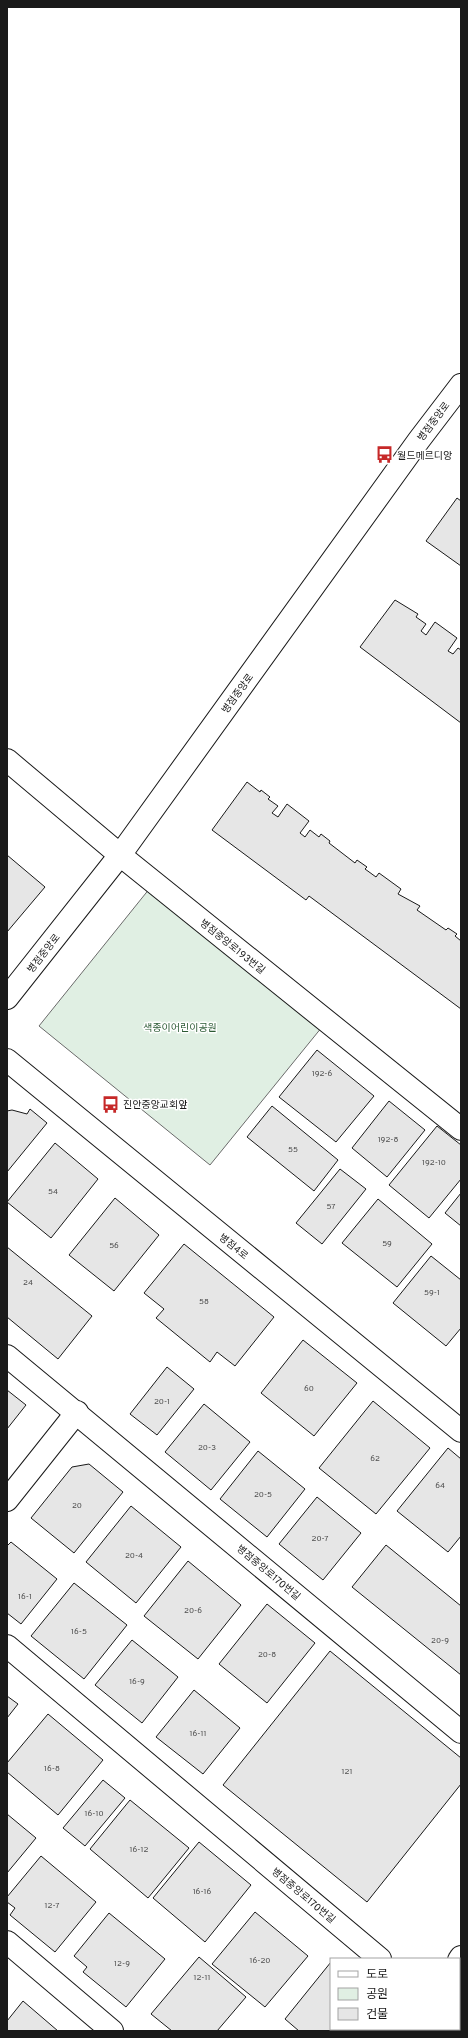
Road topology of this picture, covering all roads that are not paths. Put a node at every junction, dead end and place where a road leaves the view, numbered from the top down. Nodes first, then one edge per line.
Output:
1 (461, 385) edge
2 (7, 760) edge
3 (120, 855) junction
4 (7, 998) edge
5 (7, 1060) edge
6 (461, 1129) edge
7 (7, 1356) edge
8 (77, 1412) junction
9 (461, 1431) edge
10 (7, 1500) edge
11 (7, 1646) edge
12 (461, 1732) edge
13 (7, 1942) edge
14 (379, 1958) edge
15 (112, 2031) edge

1 - 3 street, 병점중앙로
2 - 3 street, 병점중앙로193번길
3 - 4 street, 병점중앙로
3 - 6 street, 병점중앙로193번길
5 - 9 street, 병점4로
7 - 8 street, 병점중앙로170번길
8 - 10 street
8 - 12 street, 병점중앙로170번길
11 - 14 street, 병점중앙로170번길
13 - 15 street

